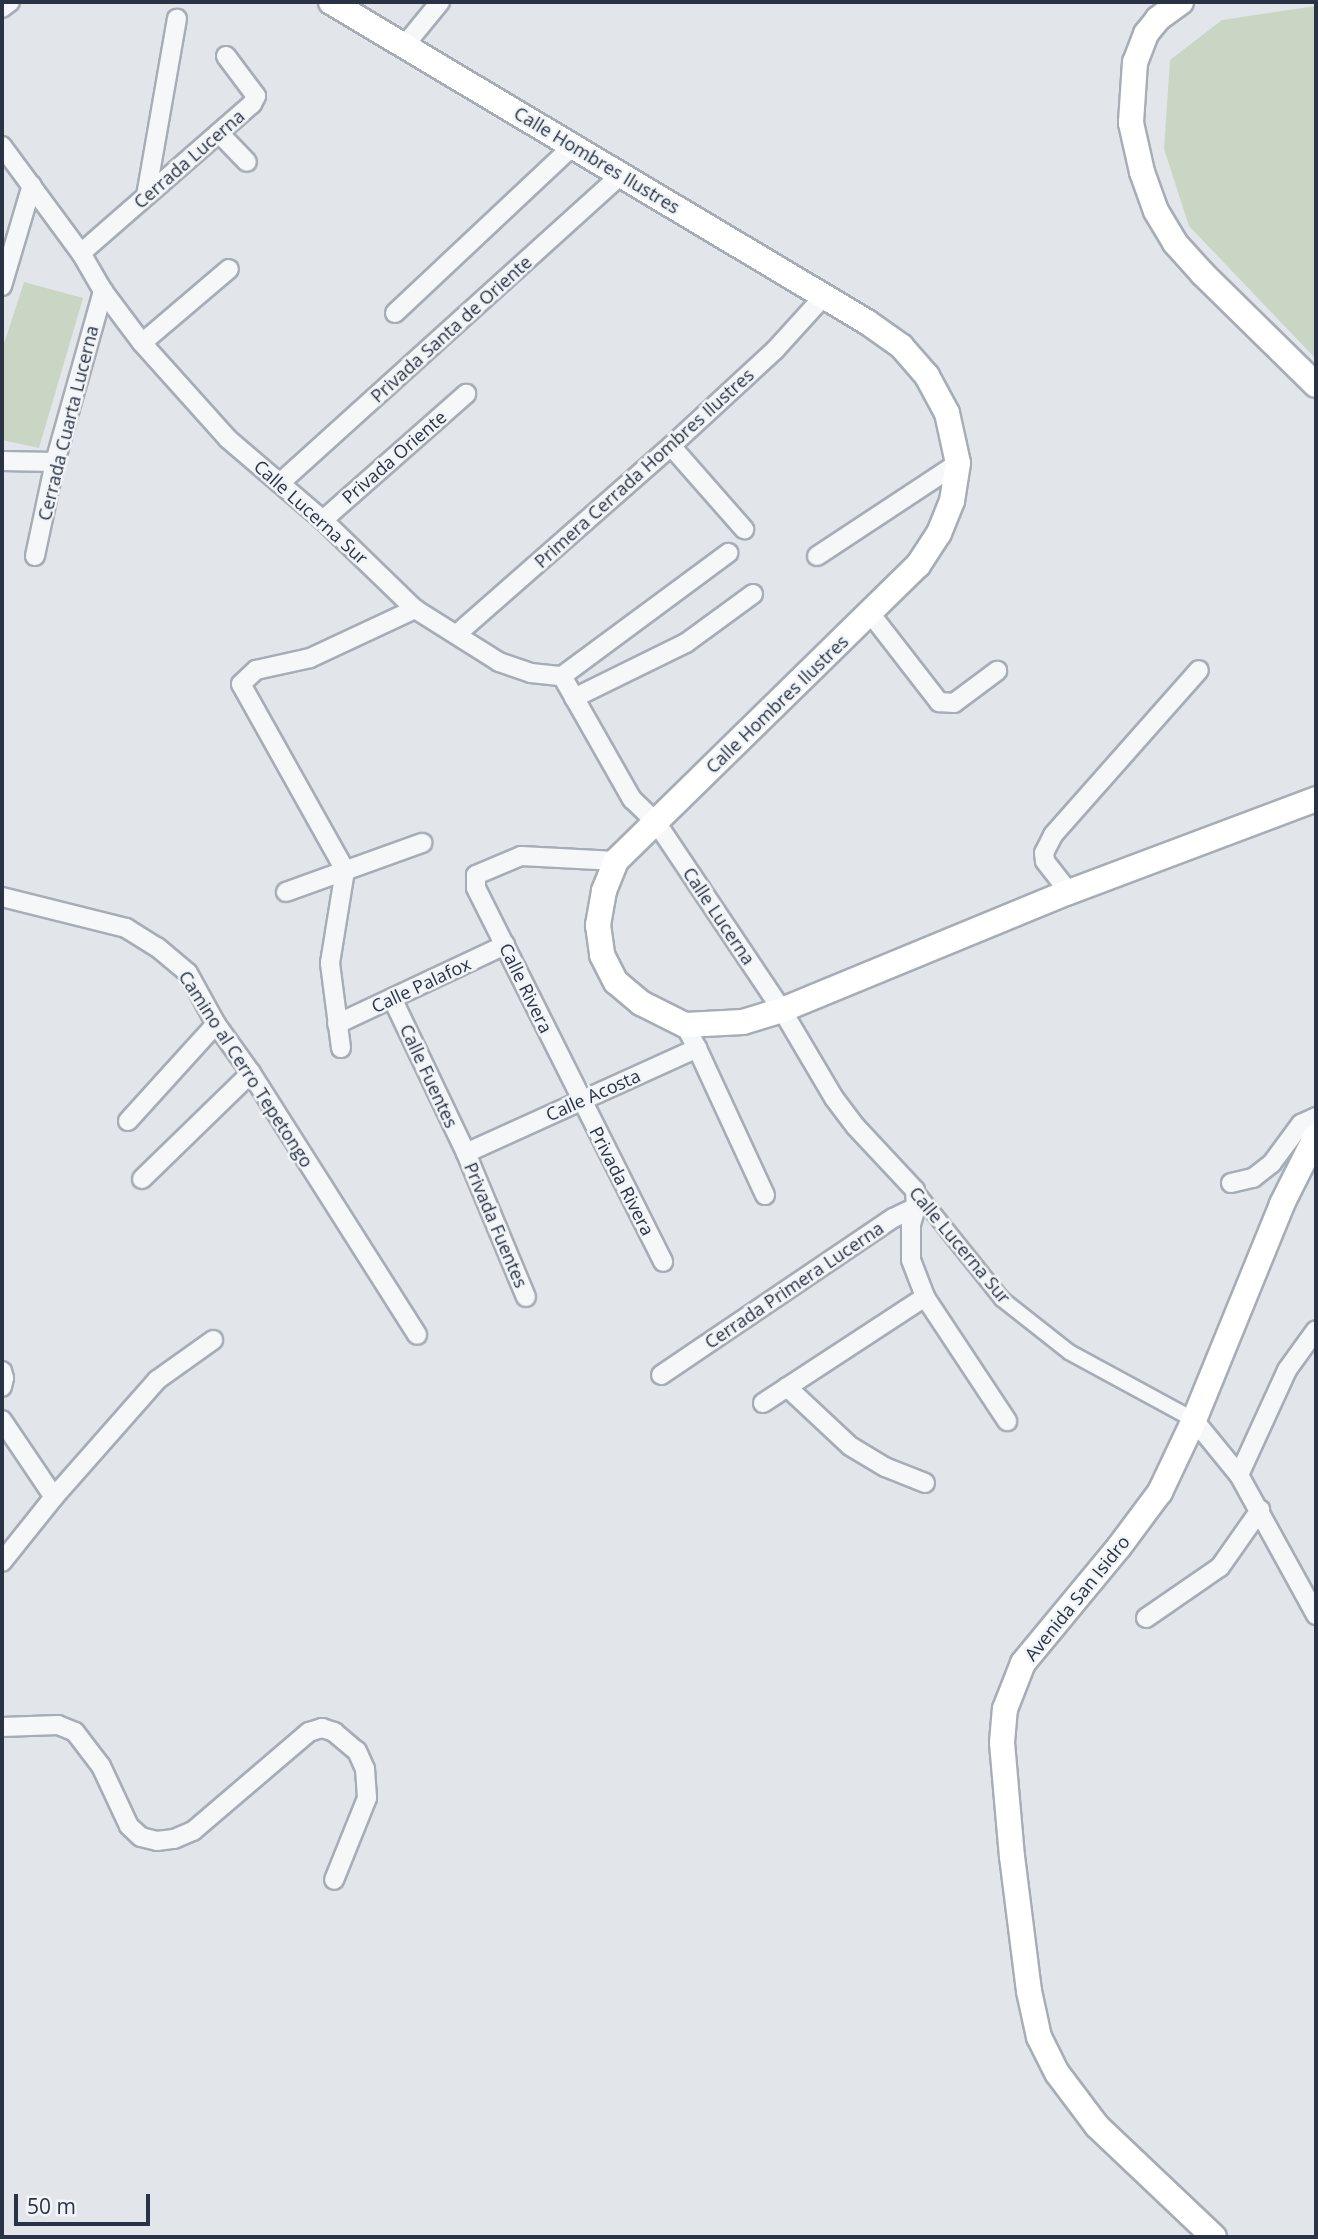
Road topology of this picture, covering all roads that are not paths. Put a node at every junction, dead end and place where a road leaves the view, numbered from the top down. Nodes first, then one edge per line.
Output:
1 (10, 2) edge
2 (331, 2) edge
3 (440, 2) edge
4 (1181, 2) edge
5 (2, 8) edge
6 (177, 19) dead end
7 (404, 46) junction
8 (226, 56) dead end
9 (219, 133) junction
10 (574, 145) junction
11 (2, 146) edge
12 (247, 162) dead end
13 (622, 174) junction
14 (32, 185) junction
15 (146, 196) junction
16 (81, 253) junction
17 (229, 269) dead end
18 (2, 286) edge
19 (103, 291) junction
20 (824, 296) junction
21 (395, 313) dead end
22 (142, 343) junction
23 (1316, 385) edge
24 (466, 394) dead end
25 (671, 446) junction
26 (2, 461) edge
27 (55, 462) junction
28 (958, 463) junction
29 (280, 483) junction
30 (323, 520) junction
31 (744, 529) dead end
32 (728, 553) dead end
33 (817, 555) dead end
34 (35, 556) dead end
35 (753, 594) dead end
36 (415, 609) junction
37 (870, 613) junction
38 (457, 634) junction
39 (1199, 670) dead end
40 (998, 671) dead end
41 (562, 676) junction
42 (574, 698) junction
43 (1316, 799) edge
44 (656, 822) junction
45 (422, 843) dead end
46 (616, 861) junction
47 (345, 870) junction
48 (286, 892) dead end
49 (1069, 892) junction
50 (2, 897) edge
51 (505, 945) junction
52 (393, 1000) junction
53 (782, 1010) junction
54 (216, 1024) junction
55 (337, 1024) junction
56 (685, 1025) junction
57 (341, 1048) dead end
58 (697, 1048) junction
59 (251, 1073) junction
60 (581, 1100) junction
61 (1316, 1117) edge
62 (128, 1121) dead end
63 (1316, 1136) edge
64 (466, 1153) junction
65 (142, 1179) dead end
66 (1231, 1183) dead end
67 (765, 1195) dead end
68 (915, 1198) junction
69 (663, 1262) dead end
70 (526, 1297) dead end
71 (925, 1297) junction
72 (1316, 1331) edge
73 (416, 1335) dead end
74 (212, 1340) dead end
75 (2, 1371) edge
76 (661, 1375) dead end
77 (2, 1387) edge
78 (786, 1387) junction
79 (763, 1403) dead end
80 (2, 1420) edge
81 (1194, 1420) junction
82 (1007, 1421) dead end
83 (1239, 1475) junction
84 (925, 1483) dead end
85 (54, 1496) junction
86 (1260, 1510) junction
87 (2, 1562) edge
88 (1316, 1615) edge
89 (1146, 1618) dead end
90 (2, 1727) edge
91 (334, 1880) dead end
92 (1214, 2237) edge

1 - 5 street
2 - 7 main road, Calle Hombres Ilustres
3 - 7 street
4 - 23 main road
6 - 15 street
7 - 10 main road, Calle Hombres Ilustres
8 - 9 street, Cerrada Lucerna
9 - 12 street
9 - 15 street, Cerrada Lucerna
10 - 13 main road, Calle Hombres Ilustres
10 - 21 street
11 - 14 street, Calle Lucerna Sur
13 - 20 main road, Calle Hombres Ilustres
13 - 29 street, Privada Santa de Oriente
14 - 16 street, Calle Lucerna Sur
14 - 18 street
15 - 16 street, Cerrada Lucerna
16 - 19 street, Calle Lucerna Sur
17 - 22 street
19 - 22 street, Calle Lucerna Sur
19 - 27 street, Cerrada Cuarta Lucerna
20 - 25 street, Primera Cerrada Hombres Ilustres
20 - 28 main road, Calle Hombres Ilustres
22 - 29 street, Calle Lucerna Sur
24 - 30 street, Privada Oriente
25 - 31 street
25 - 38 street, Primera Cerrada Hombres Ilustres
26 - 27 street
27 - 34 street, Cerrada Cuarta Lucerna
28 - 33 street
28 - 37 main road, Calle Hombres Ilustres
29 - 30 street, Calle Lucerna Sur
30 - 36 street, Calle Lucerna Sur
32 - 41 street
35 - 42 street
36 - 38 street, Calle Lucerna Sur
36 - 47 street
37 - 40 street
37 - 44 main road, Calle Hombres Ilustres
38 - 41 street, Calle Lucerna Sur
39 - 49 street
41 - 42 street
42 - 44 street
43 - 49 main road, Calle Hombres Ilustres
44 - 46 main road, Calle Hombres Ilustres
44 - 53 street, Calle Lucerna
45 - 47 street
46 - 51 street, Calle Rivera
46 - 56 main road, Calle Hombres Ilustres
47 - 48 street
47 - 55 street
49 - 53 main road, Calle Hombres Ilustres
50 - 54 street, Camino al Cerro Tepetongo
51 - 52 street, Calle Palafox
51 - 60 street, Calle Rivera
52 - 55 street, Calle Palafox
52 - 64 street, Calle Fuentes
53 - 56 main road, Calle Hombres Ilustres
53 - 68 street, Calle Lucerna Sur
54 - 59 street, Camino al Cerro Tepetongo
54 - 62 street
55 - 57 street
56 - 58 street
58 - 60 street, Calle Acosta
58 - 67 street
59 - 65 street
59 - 73 street, Camino al Cerro Tepetongo
60 - 64 street, Calle Acosta
60 - 69 street, Privada Rivera
61 - 66 street
63 - 81 main road, Avenida San Isidro
64 - 70 street, Privada Fuentes
68 - 71 street
68 - 76 street, Cerrada Primera Lucerna
68 - 81 street, Calle Lucerna Sur
71 - 78 street
71 - 82 street
72 - 83 street
74 - 85 street
75 - 77 street
78 - 79 street
78 - 84 street
80 - 85 street
81 - 83 street
81 - 92 main road, Avenida San Isidro
83 - 86 street
85 - 87 street
86 - 88 street
86 - 89 street
90 - 91 street

